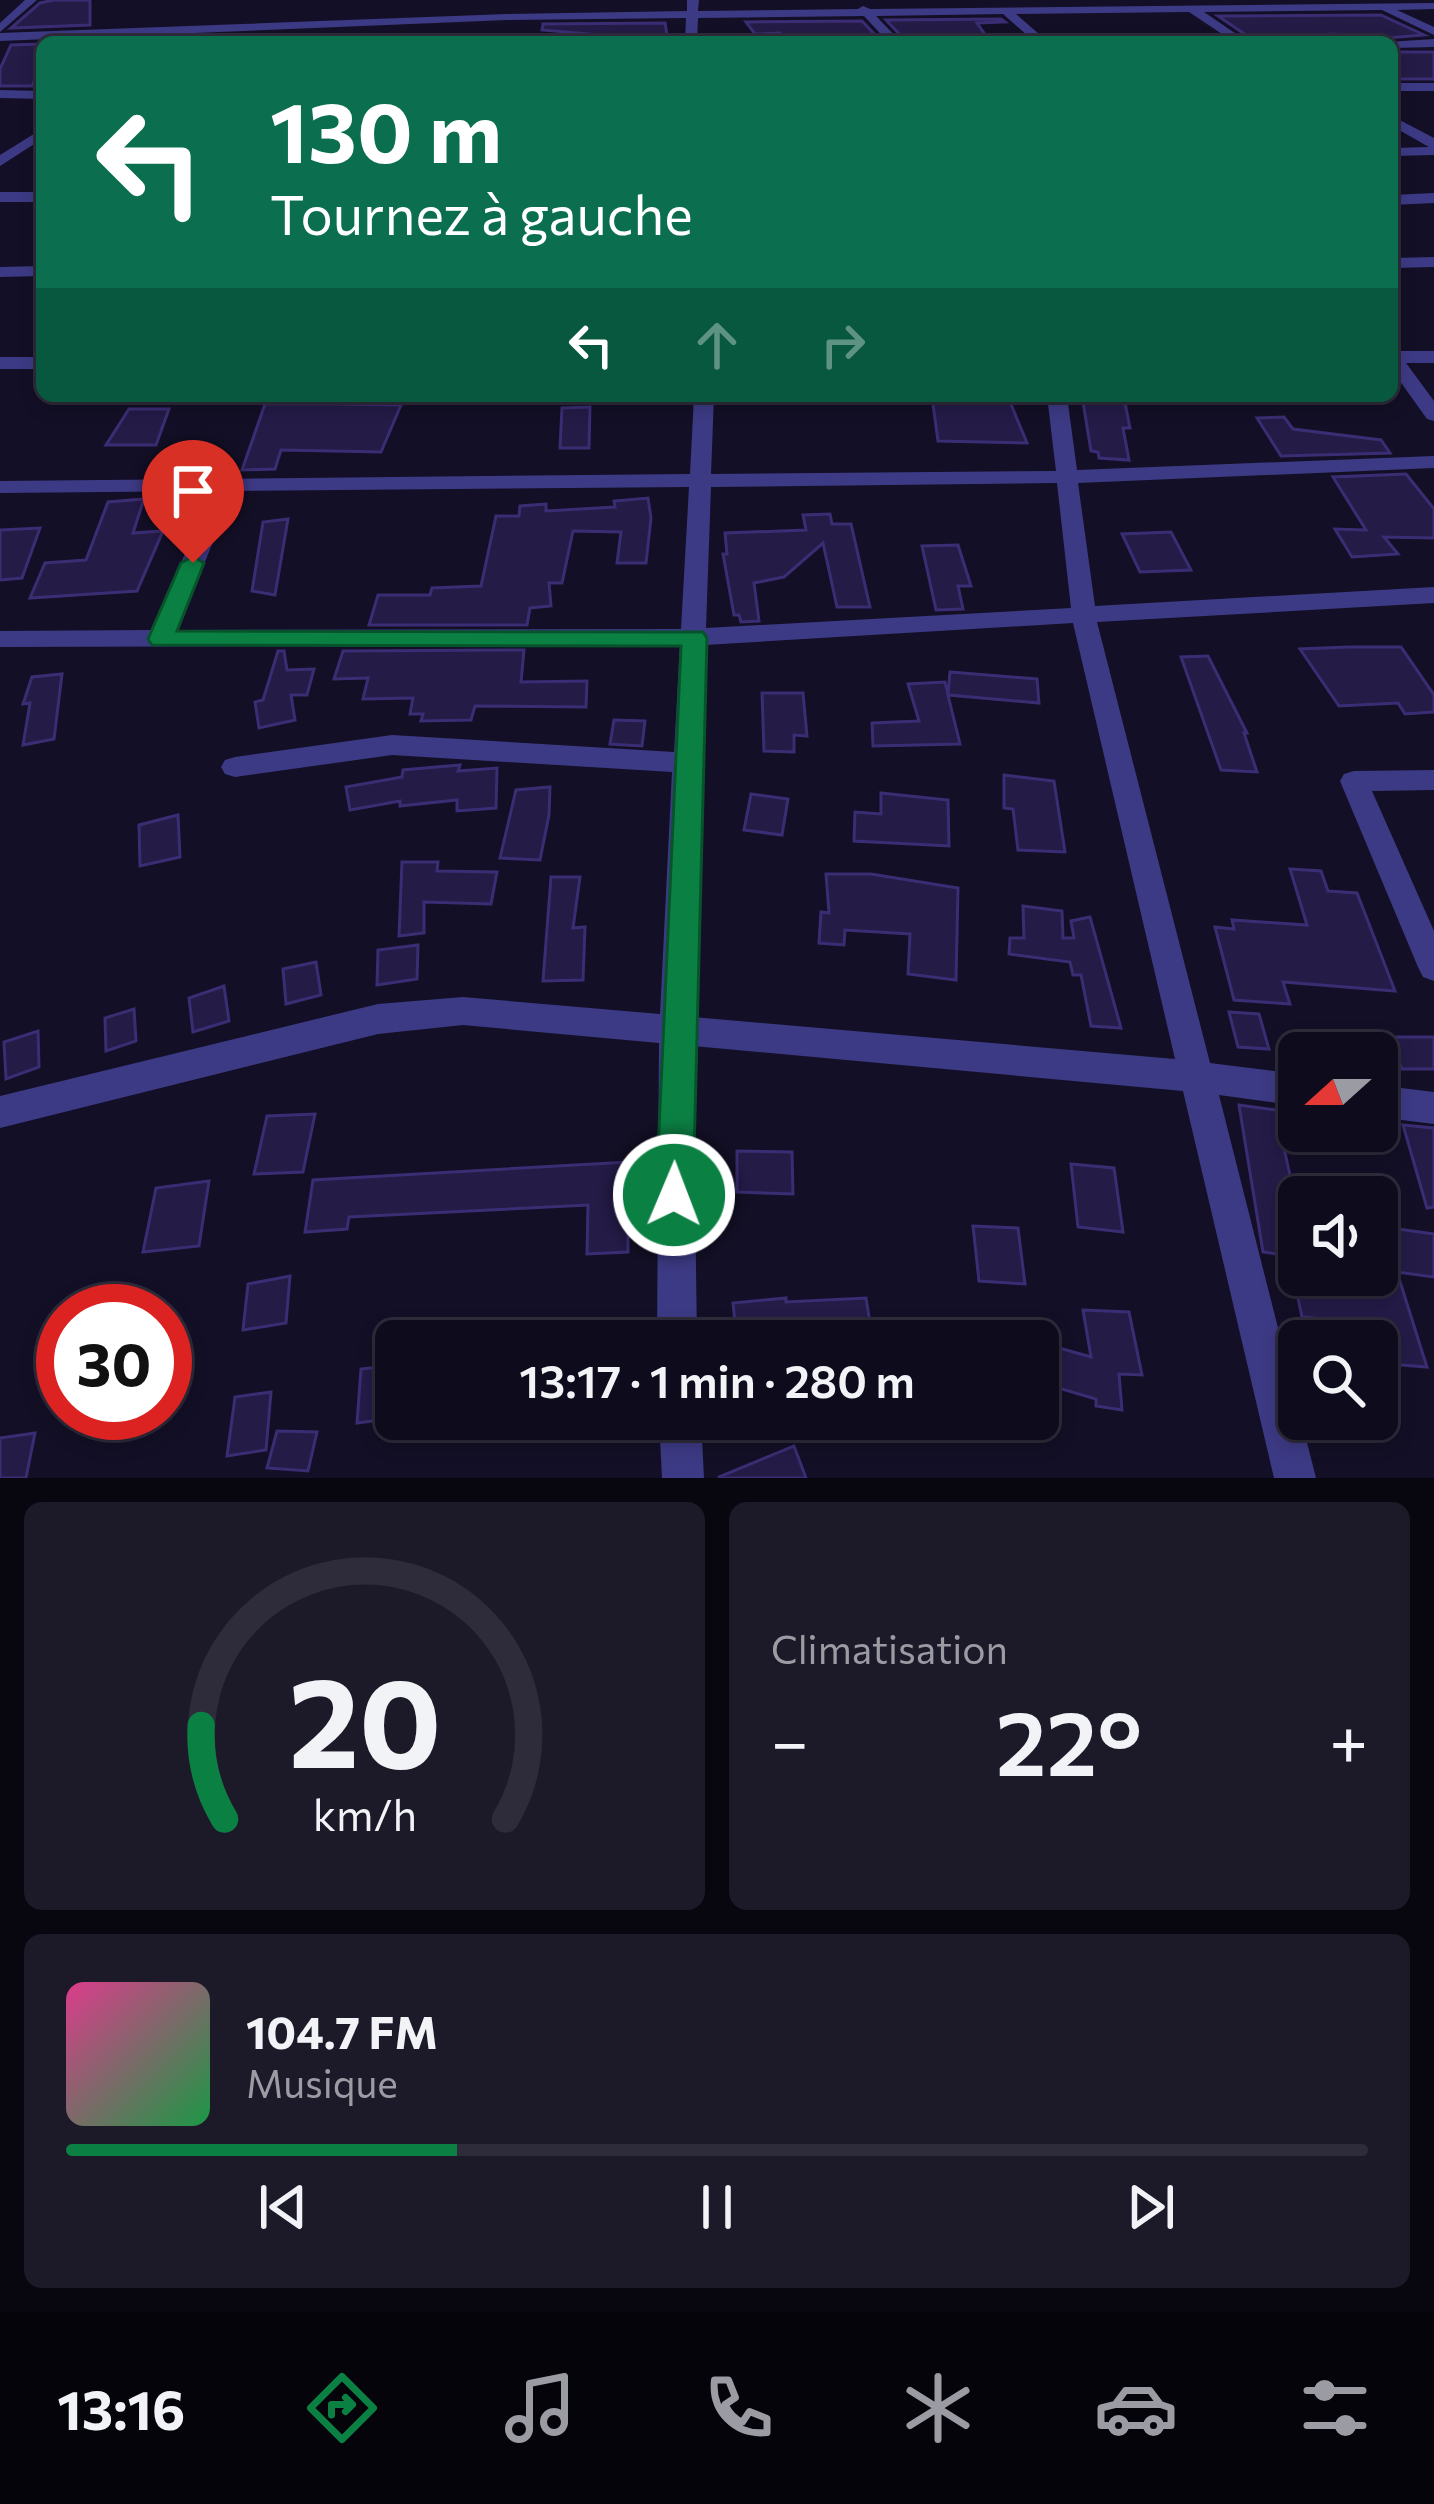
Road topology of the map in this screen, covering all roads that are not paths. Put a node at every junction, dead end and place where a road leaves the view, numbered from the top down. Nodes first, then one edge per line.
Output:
1 (31, 0) edge
2 (693, 0) edge
3 (850, 0) edge
4 (990, 0) edge
5 (1368, 0) edge
6 (1188, 5) edge
7 (1434, 6) edge
8 (1384, 8) junction
9 (1008, 13) junction
10 (872, 16) junction
11 (692, 17) junction
12 (488, 18) junction
13 (1434, 31) edge
14 (0, 33) edge
15 (480, 35) dead end
16 (691, 36) edge
17 (890, 36) edge
18 (1035, 36) edge
19 (1233, 36) edge
20 (1434, 43) edge
21 (1398, 44) edge
22 (1398, 87) edge
23 (1434, 87) edge
24 (0, 94) edge
25 (36, 95) edge
26 (1398, 125) edge
27 (36, 137) edge
28 (0, 139) edge
29 (36, 139) edge
30 (1434, 148) edge
31 (1398, 151) edge
32 (0, 162) edge
33 (0, 197) edge
34 (36, 197) edge
35 (1434, 198) edge
36 (1398, 200) edge
37 (1434, 262) edge
38 (1398, 263) edge
39 (0, 272) edge
40 (36, 272) edge
41 (1434, 357) edge
42 (1398, 358) edge
43 (0, 363) edge
44 (36, 363) edge
45 (1398, 366) edge
46 (704, 402) edge
47 (1058, 402) edge
48 (1434, 415) edge
49 (1434, 462) edge
50 (1067, 477) junction
51 (701, 482) junction
52 (0, 487) edge
53 (225, 488) junction
54 (1434, 595) edge
55 (1084, 617) junction
56 (694, 638) junction
57 (0, 639) edge
58 (161, 639) junction
59 (689, 763) junction
60 (235, 767) dead end
61 (1434, 780) edge
62 (1434, 967) edge
63 (678, 1029) junction
64 (1198, 1077) junction
65 (1278, 1087) edge
66 (1398, 1104) edge
67 (1434, 1108) edge
68 (0, 1112) edge
69 (676, 1320) edge
70 (681, 1440) edge
71 (683, 1478) edge
72 (1295, 1478) edge

1 - 14 street
2 - 11 street
3 - 10 street
4 - 9 street
5 - 8 street
6 - 8 street
6 - 9 street
6 - 19 street
7 - 8 street
8 - 13 street
9 - 10 street
9 - 18 street
10 - 11 street
10 - 17 street
11 - 12 street
11 - 16 street
12 - 14 street
12 - 15 street
20 - 21 street
22 - 23 street
24 - 25 street
26 - 30 street
27 - 28 street
29 - 32 street
30 - 31 street
33 - 34 street
35 - 36 street
37 - 38 street
39 - 40 street
41 - 42 street
43 - 44 street
45 - 48 street
46 - 51 street
47 - 50 street
49 - 50 street
50 - 51 street
50 - 55 street
51 - 53 street
51 - 56 street
52 - 53 street
53 - 58 street
54 - 55 street
55 - 56 street
55 - 64 street
56 - 58 street
56 - 59 street
57 - 58 street
59 - 60 street
59 - 63 street
61 - 62 street
63 - 64 street
63 - 68 street
63 - 69 street
64 - 65 street
64 - 72 street
66 - 67 street
70 - 71 street

